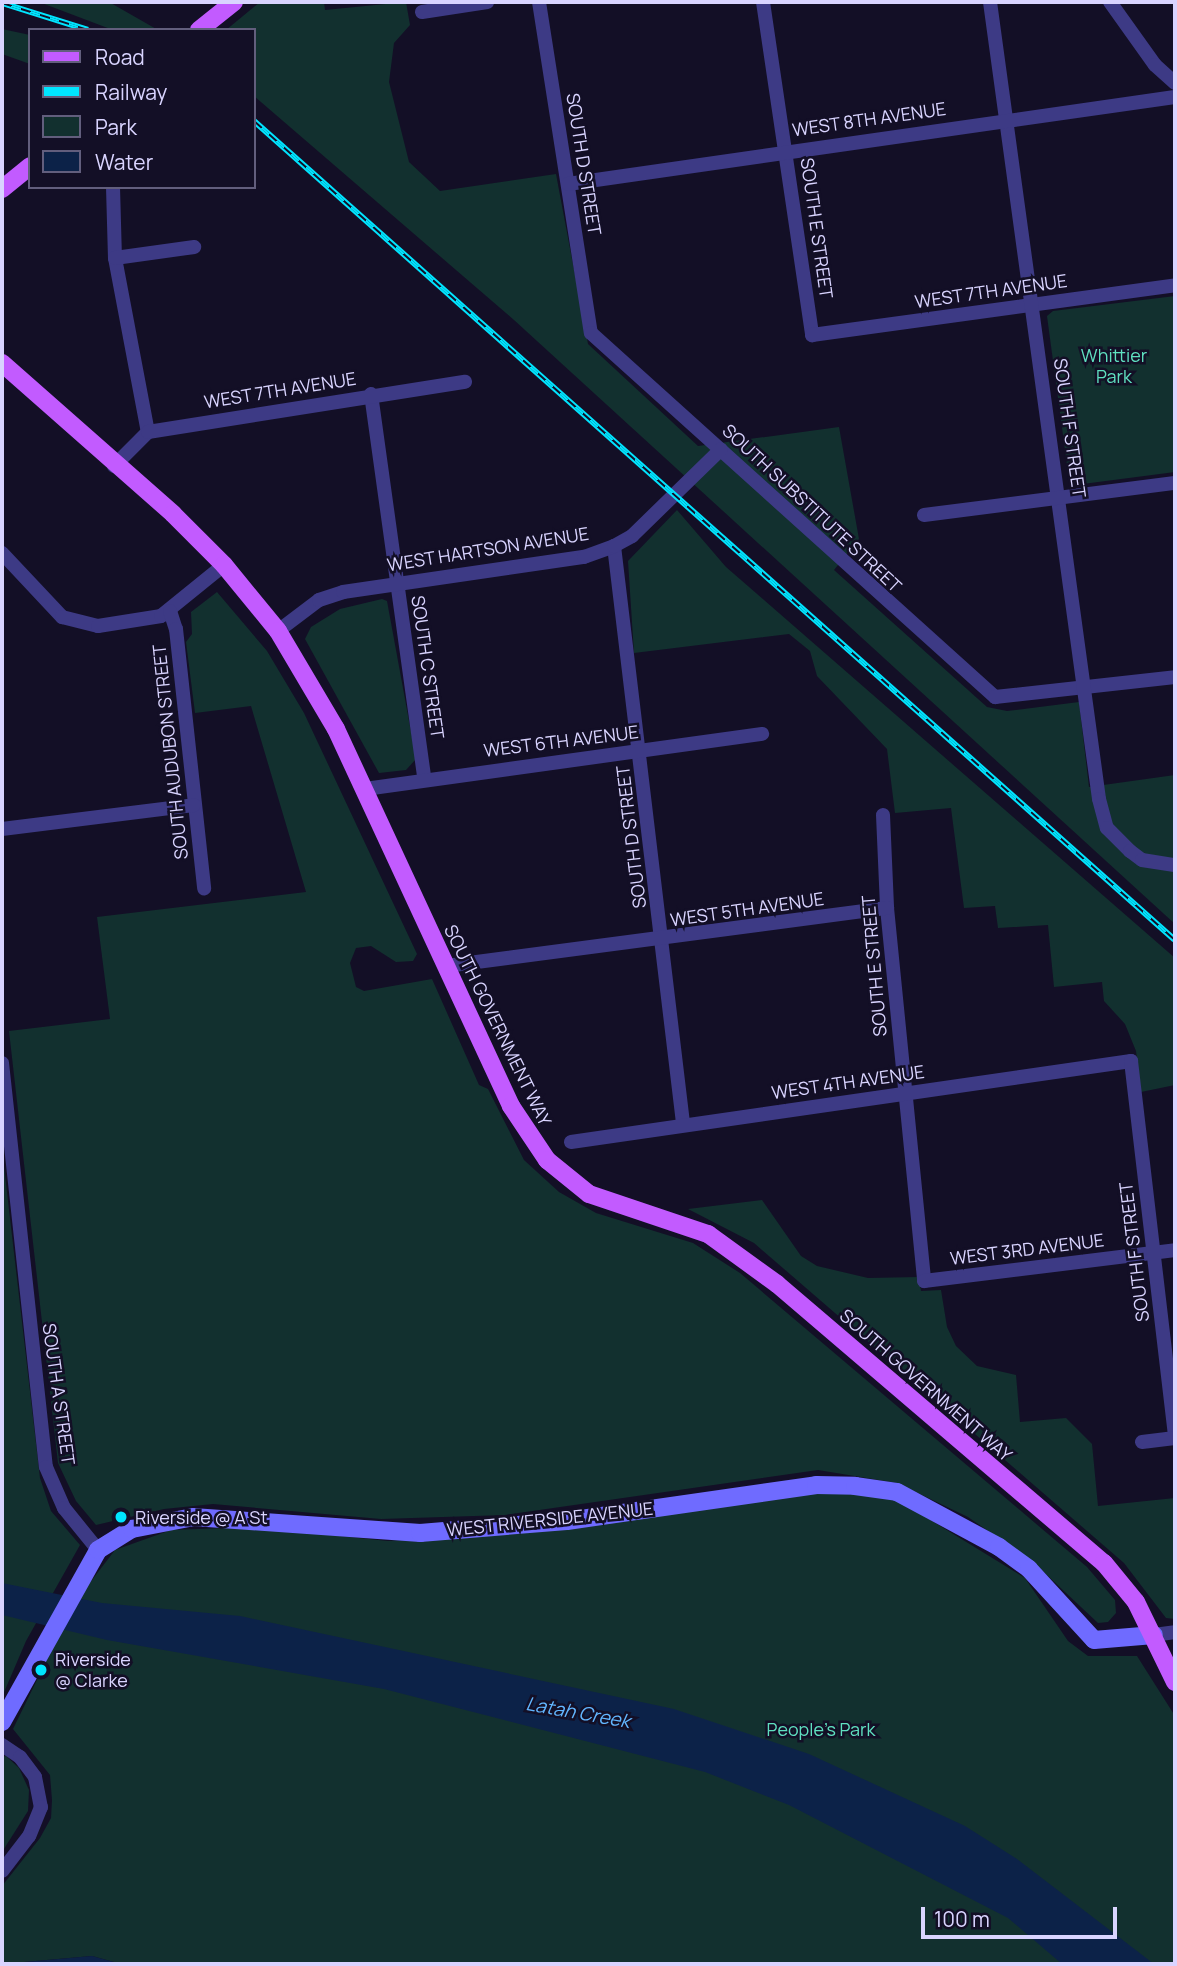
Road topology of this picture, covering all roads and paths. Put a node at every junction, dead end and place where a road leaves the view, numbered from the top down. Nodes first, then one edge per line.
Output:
1 (234, 2) edge
2 (487, 2) edge
3 (539, 2) edge
4 (763, 2) edge
5 (990, 2) edge
6 (1110, 2) edge
7 (422, 12) dead end
8 (202, 28) edge
9 (1175, 83) edge
10 (1175, 97) edge
11 (1007, 118) junction
12 (786, 150) junction
13 (28, 168) edge
14 (568, 184) junction
15 (2, 189) edge
16 (113, 189) edge
17 (194, 247) dead end
18 (115, 258) junction
19 (1175, 285) edge
20 (1033, 304) junction
21 (591, 333) joint
22 (812, 335) joint
23 (2, 363) edge
24 (466, 382) dead end
25 (371, 394) junction
26 (148, 432) junction
27 (721, 449) junction
28 (114, 466) junction
29 (1175, 482) edge
30 (1061, 497) junction
31 (924, 515) dead end
32 (614, 547) junction
33 (2, 554) edge
34 (224, 565) junction
35 (396, 584) junction
36 (170, 611) junction
37 (278, 631) junction
38 (1175, 677) edge
39 (1086, 689) junction
40 (762, 734) dead end
41 (640, 750) junction
42 (424, 778) junction
43 (365, 789) junction
44 (194, 805) junction
45 (883, 815) dead end
46 (2, 829) edge
47 (1175, 865) edge
48 (204, 888) dead end
49 (887, 908) junction
50 (662, 940) junction
51 (446, 966) junction
52 (1131, 1062) joint
53 (2, 1063) edge
54 (905, 1093) junction
55 (683, 1123) junction
56 (571, 1142) dead end
57 (1175, 1250) edge
58 (1154, 1252) junction
59 (924, 1281) joint
60 (1175, 1438) edge
61 (1142, 1443) dead end
62 (98, 1550) junction
63 (1175, 1632) edge
64 (1154, 1635) junction
65 (1175, 1682) edge
66 (2, 1722) edge
67 (2, 1745) edge
68 (2, 1871) edge

1 - 8 main road
2 - 7 street
3 - 14 street, SOUTH D STREET
4 - 12 street, SOUTH E STREET
5 - 11 street, SOUTH F STREET
6 - 9 street
10 - 11 street, WEST 8TH AVENUE
11 - 12 street, WEST 8TH AVENUE
11 - 20 street, SOUTH F STREET
12 - 14 street, WEST 8TH AVENUE
12 - 22 street, SOUTH E STREET
13 - 15 main road
14 - 21 street, SOUTH D STREET
16 - 18 street
17 - 18 street
18 - 26 street
19 - 20 street, WEST 7TH AVENUE
20 - 22 street, WEST 7TH AVENUE
20 - 30 street, SOUTH F STREET
21 - 27 street, SOUTH SUBSTITUTE STREET
23 - 28 main road, SOUTH GOVERNMENT WAY
24 - 25 street, WEST 7TH AVENUE
25 - 26 street, WEST 7TH AVENUE
25 - 35 street, SOUTH C STREET
26 - 28 street
27 - 32 street, WEST HARTSON AVENUE
27 - 39 street, SOUTH SUBSTITUTE STREET
28 - 34 main road, SOUTH GOVERNMENT WAY
29 - 30 street
30 - 31 street
30 - 39 street, SOUTH F STREET
32 - 35 street, WEST HARTSON AVENUE
32 - 41 street, SOUTH D STREET
33 - 36 street
34 - 36 street
34 - 37 main road, SOUTH GOVERNMENT WAY
35 - 37 street, WEST HARTSON AVENUE
35 - 42 street, SOUTH C STREET
36 - 44 street, SOUTH AUDUBON STREET
37 - 43 main road, SOUTH GOVERNMENT WAY
38 - 39 street
39 - 47 street, SOUTH F STREET
40 - 41 street, WEST 6TH AVENUE
41 - 42 street, WEST 6TH AVENUE
41 - 50 street, SOUTH D STREET
42 - 43 street, WEST 6TH AVENUE
43 - 51 main road, SOUTH GOVERNMENT WAY
44 - 46 street
44 - 48 street, SOUTH AUDUBON STREET
45 - 49 street, SOUTH E STREET
49 - 50 street, WEST 5TH AVENUE
49 - 54 street, SOUTH E STREET
50 - 51 street, WEST 5TH AVENUE
50 - 55 street, SOUTH D STREET
51 - 64 main road, SOUTH GOVERNMENT WAY
52 - 54 street, WEST 4TH AVENUE
52 - 58 street, SOUTH F STREET
53 - 62 street, SOUTH A STREET
54 - 55 street, WEST 4TH AVENUE
54 - 59 street, SOUTH E STREET
55 - 56 street, WEST 4TH AVENUE
57 - 58 street, WEST 3RD AVENUE
58 - 59 street, WEST 3RD AVENUE
58 - 60 street, SOUTH F STREET
60 - 61 street
62 - 64 main road, WEST RIVERSIDE AVENUE
62 - 66 main road, WEST RIVERSIDE AVENUE
63 - 64 street
64 - 65 main road, SOUTH GOVERNMENT WAY
67 - 68 street

